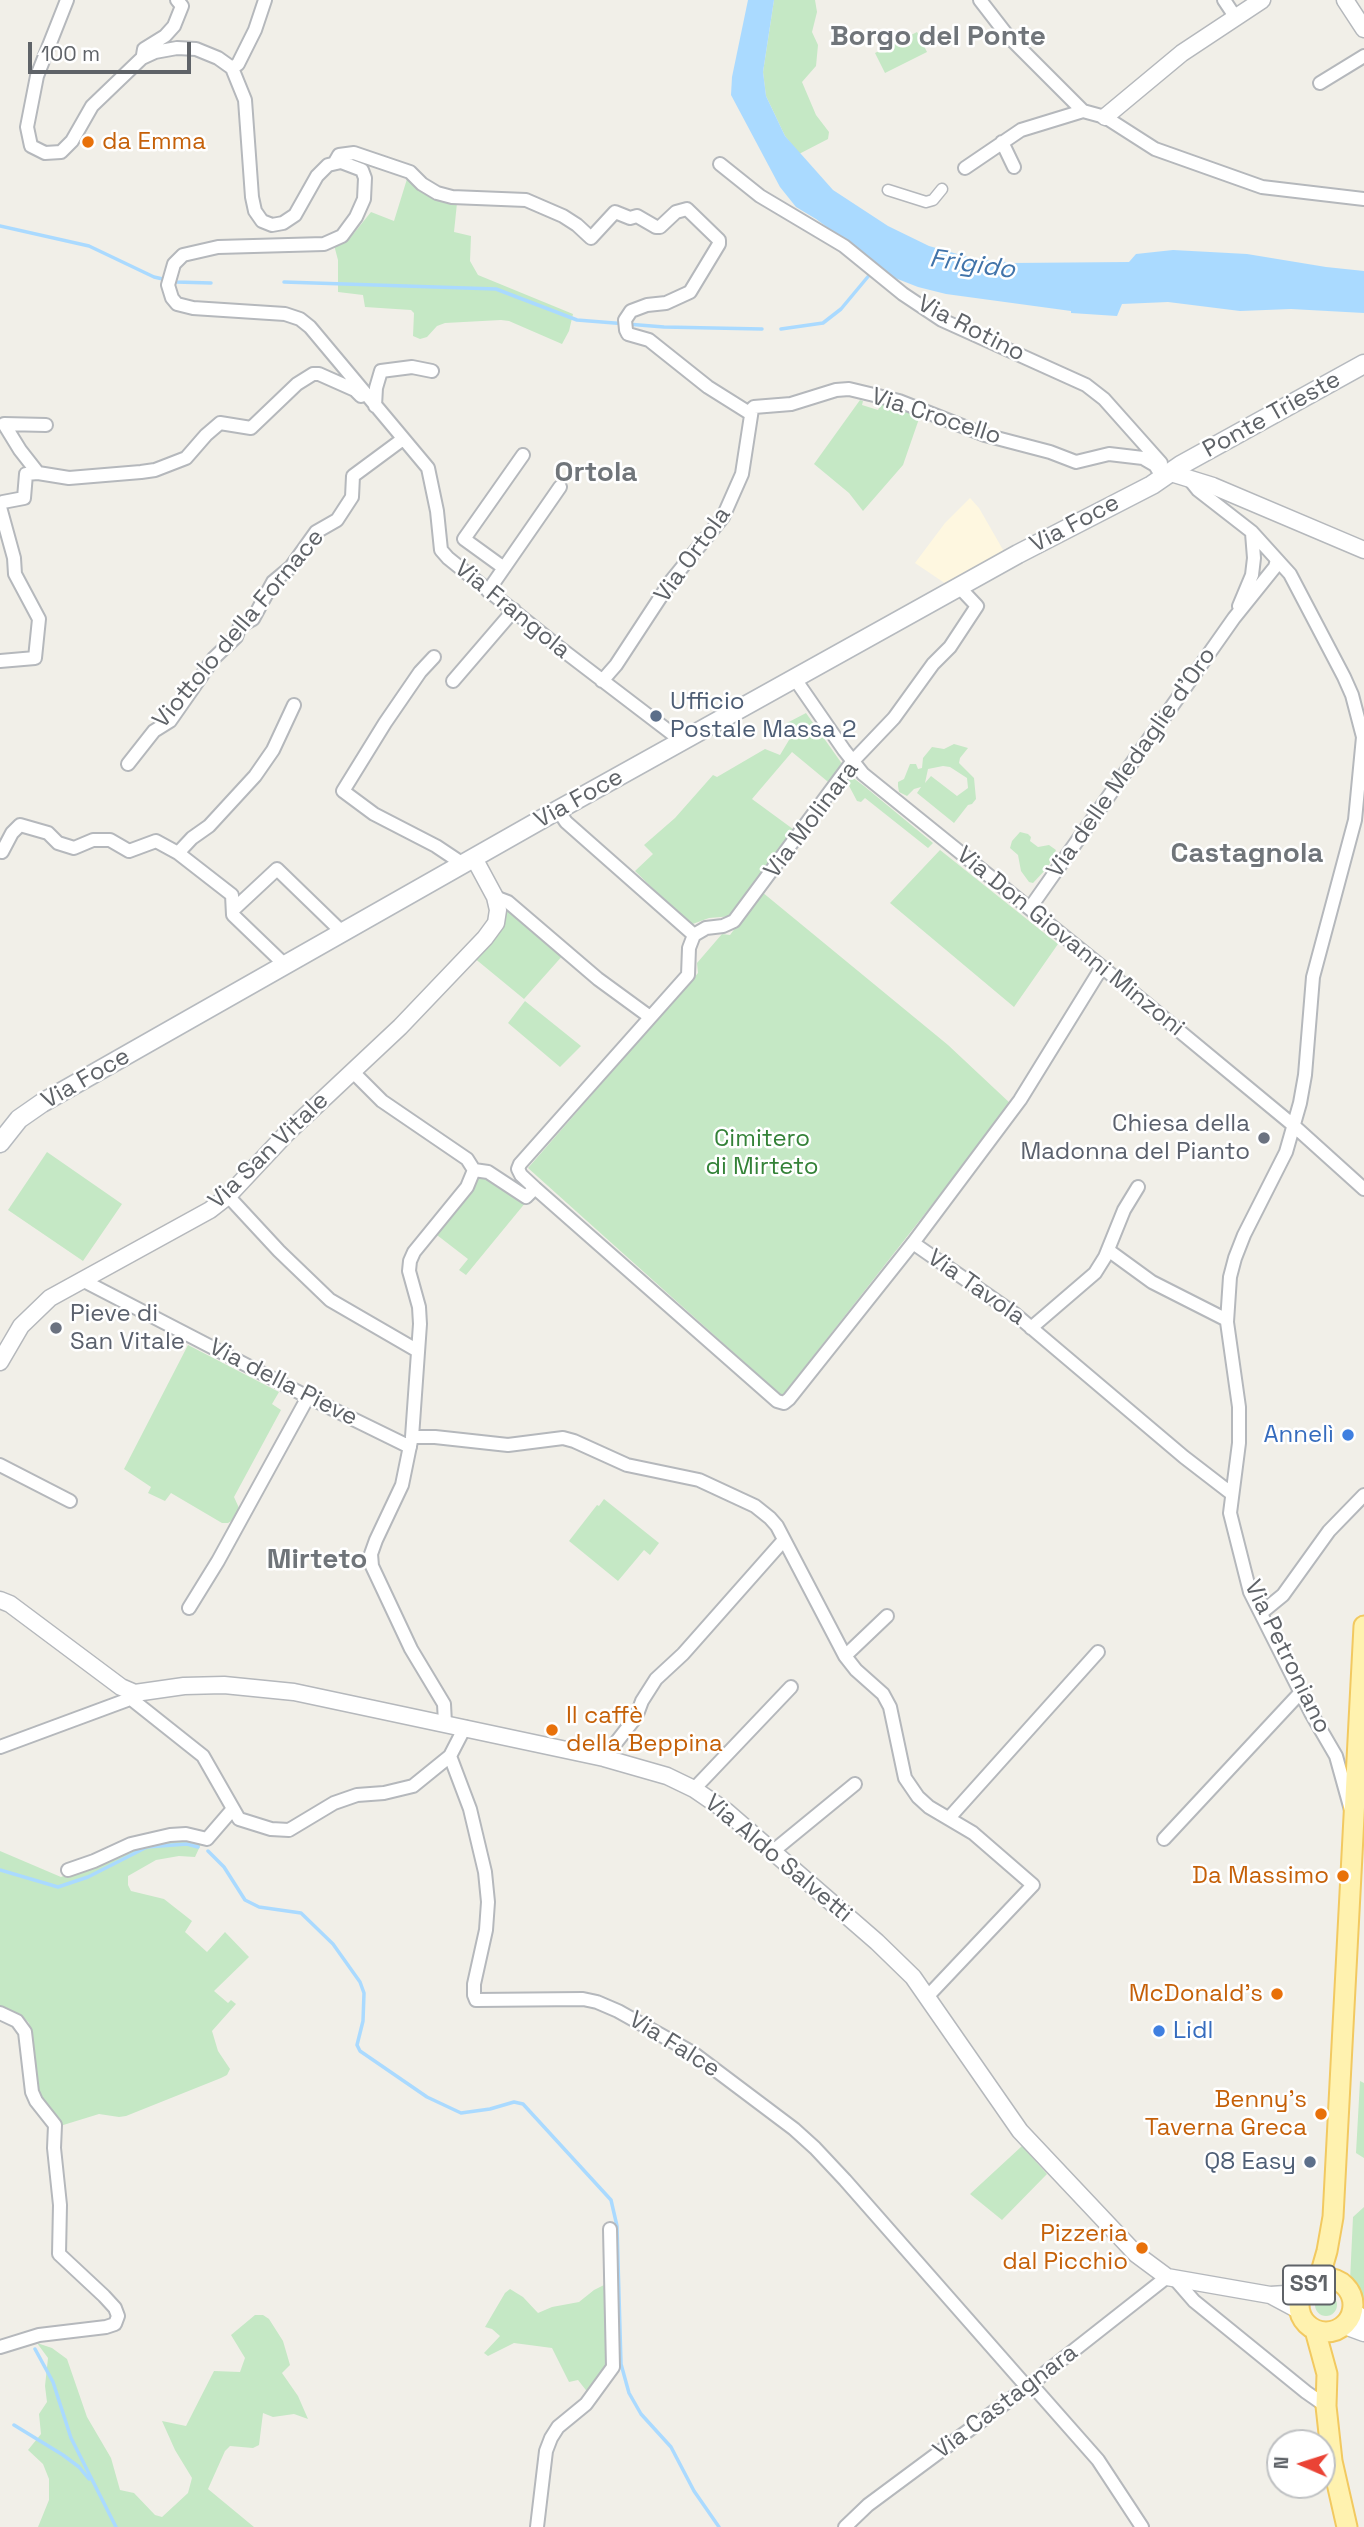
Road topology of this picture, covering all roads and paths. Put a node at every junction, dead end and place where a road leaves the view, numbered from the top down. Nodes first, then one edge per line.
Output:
1 (67, 0) edge
2 (177, 0) edge
3 (265, 0) edge
4 (980, 0) edge
5 (1224, 0) edge
6 (1262, 0) edge
7 (1345, 0) edge
8 (1236, 18) junction
9 (1364, 29) edge
10 (1364, 56) edge
11 (142, 58) junction
12 (232, 68) junction
13 (1320, 83) dead end
14 (1083, 111) junction
15 (1105, 117) junction
16 (1002, 142) junction
17 (335, 162) junction
18 (720, 164) dead end
19 (1014, 167) dead end
20 (965, 168) dead end
21 (945, 185) dead end
22 (888, 190) dead end
23 (1364, 198) edge
24 (1364, 364) edge
25 (432, 371) dead end
26 (375, 407) junction
27 (751, 414) junction
28 (46, 425) dead end
29 (403, 439) junction
30 (523, 455) dead end
31 (38, 473) junction
32 (1176, 474) junction
33 (560, 487) dead end
34 (1252, 532) junction
35 (1364, 550) edge
36 (1277, 560) junction
37 (504, 568) junction
38 (1252, 575) junction
39 (960, 587) junction
40 (488, 591) junction
41 (514, 610) junction
42 (1234, 618) junction
43 (434, 657) dead end
44 (0, 662) edge
45 (795, 679) junction
46 (453, 681) dead end
47 (602, 681) junction
48 (294, 705) dead end
49 (683, 742) junction
50 (852, 762) junction
51 (128, 764) dead end
52 (558, 810) junction
53 (2, 852) dead end
54 (178, 853) junction
55 (468, 861) junction
56 (495, 897) junction
57 (1030, 908) junction
58 (233, 910) junction
59 (343, 933) junction
60 (694, 935) junction
61 (285, 965) junction
62 (1102, 967) junction
63 (650, 1017) junction
64 (353, 1072) junction
65 (1293, 1125) junction
66 (0, 1143) edge
67 (474, 1170) junction
68 (1138, 1187) dead end
69 (535, 1188) junction
70 (1364, 1189) edge
71 (228, 1196) junction
72 (913, 1244) junction
73 (1108, 1250) junction
74 (82, 1280) junction
75 (1227, 1320) junction
76 (1031, 1328) junction
77 (418, 1352) junction
78 (0, 1362) edge
79 (308, 1398) junction
80 (411, 1442) junction
81 (0, 1465) edge
82 (1232, 1494) junction
83 (1364, 1495) edge
84 (70, 1502) dead end
85 (783, 1541) junction
86 (0, 1600) edge
87 (189, 1608) dead end
88 (1261, 1613) junction
89 (887, 1616) dead end
90 (1364, 1626) edge
91 (1098, 1652) dead end
92 (1363, 1653) edge
93 (845, 1656) junction
94 (791, 1687) dead end
95 (1301, 1692) junction
96 (132, 1696) junction
97 (445, 1723) junction
98 (465, 1727) junction
99 (0, 1746) edge
100 (1361, 1753) edge
101 (450, 1756) junction
102 (604, 1758) junction
103 (855, 1784) dead end
104 (694, 1789) junction
105 (232, 1810) junction
106 (1353, 1817) junction
107 (949, 1818) junction
108 (1164, 1839) dead end
109 (1358, 1842) edge
110 (772, 1852) junction
111 (68, 1870) dead end
112 (927, 1997) junction
113 (0, 2013) edge
114 (1333, 2217) junction
115 (610, 2229) dead end
116 (1171, 2277) junction
117 (1319, 2279) junction
118 (1340, 2282) junction
119 (1301, 2302) junction
120 (1349, 2322) edge
121 (1315, 2330) junction
122 (1364, 2332) edge
123 (0, 2347) edge
124 (1327, 2374) junction
125 (1029, 2386) junction
126 (1326, 2406) junction
127 (537, 2527) edge
128 (845, 2527) edge
129 (1142, 2527) edge
130 (1347, 2527) edge

1 - 11 street
2 - 11 street
3 - 12 street
4 - 14 street
5 - 8 street
6 - 8 street
7 - 9 street
8 - 15 street
10 - 13 street
11 - 12 street
12 - 17 street
14 - 15 street
14 - 16 street
15 - 23 street
16 - 19 street
16 - 20 street
17 - 26 street
17 - 27 street
18 - 32 street, Via Rotino
21 - 22 street
24 - 32 main road, Ponte Trieste
25 - 26 street
26 - 29 street, Via Frangola
26 - 31 street
27 - 32 street, Via Crocello
27 - 47 street, Via Ortola
28 - 31 street
29 - 40 street, Via Frangola
29 - 51 street, Viottolo della Fornace
30 - 37 street
31 - 44 street
32 - 34 street, Via Petroniano
32 - 35 street
32 - 39 main road, Via Foce
33 - 37 street
34 - 36 street, Via Petroniano
34 - 38 street, Via delle Medaglie d'Oro
36 - 38 street
36 - 42 street, Via delle Medaglie d'Oro
36 - 65 street, Via Petroniano
37 - 40 street
38 - 42 street, Via delle Medaglie d'Oro
39 - 45 main road, Via Foce
39 - 50 street, Via Molinara
40 - 41 street, Via Frangola
41 - 46 street
41 - 47 street, Via Frangola
42 - 57 street, Via delle Medaglie d'Oro
43 - 55 street
45 - 49 main road, Via Foce
45 - 50 street, Via Don Giovanni Minzoni
47 - 49 street, Via Frangola
48 - 54 street
49 - 52 main road, Via Foce
50 - 57 street, Via Don Giovanni Minzoni
50 - 60 street, Via Molinara
52 - 55 main road, Via Foce
52 - 60 street
53 - 54 street
54 - 58 street
55 - 56 street
55 - 59 main road, Via Foce
56 - 63 street
56 - 64 street, Via San Vitale
57 - 62 street, Via Don Giovanni Minzoni
58 - 59 street
58 - 61 street
59 - 61 main road, Via Foce
60 - 63 street
61 - 66 main road, Via Foce
62 - 65 street, Via Don Giovanni Minzoni
62 - 72 street, Via Tavola
63 - 69 street
64 - 67 street
64 - 71 street, Via San Vitale
65 - 70 street, Via Don Giovanni Minzoni
65 - 75 street, Via Petroniano
67 - 69 street
67 - 77 street
68 - 73 street
69 - 72 street
71 - 74 street, Via San Vitale
71 - 77 street
72 - 76 street, Via Tavola
73 - 75 street
73 - 76 street
74 - 78 street, Via San Vitale
74 - 79 street, Via della Pieve
75 - 82 street, Via Petroniano
76 - 82 street, Via Tavola
77 - 80 street
79 - 80 street, Via della Pieve
79 - 87 street
80 - 85 street
80 - 97 street
81 - 84 street
82 - 88 street, Via Petroniano
83 - 88 street
85 - 93 street
85 - 102 street
86 - 96 street
88 - 95 street, Via Petroniano
89 - 93 street
90 - 92 main road, SS1
91 - 107 street
92 - 100 main road, SS1
93 - 107 street
94 - 104 street
95 - 106 street, Via Petroniano
95 - 108 street
96 - 97 street, Via Aldo Salvetti
96 - 99 street
96 - 105 street
97 - 98 street, Via Aldo Salvetti
98 - 101 street
98 - 102 street, Via Aldo Salvetti
100 - 106 main road, SS1
101 - 105 street
101 - 125 street, Via Falce
102 - 104 street, Via Aldo Salvetti
103 - 110 street
104 - 110 street, Via Aldo Salvetti
105 - 111 street
106 - 109 main road, SS1
107 - 112 street
109 - 114 main road, SS1
110 - 112 street, Via Aldo Salvetti
112 - 116 street, Via Aldo Salvetti
113 - 123 street
114 - 117 main road, SS1
114 - 118 main road, SS1
115 - 127 street
116 - 119 street, Via Aldo Salvetti
116 - 125 street, Via Castagnara
116 - 126 street
117 - 118 main road, SS1
117 - 119 main road, SS1
118 - 120 main road, SS1
119 - 121 main road, SS1
120 - 121 main road, SS1
120 - 122 main road
120 - 124 main road, SS1
121 - 124 main road, SS1
124 - 126 main road, SS1
125 - 128 street, Via Castagnara
125 - 129 street
126 - 130 main road, SS1

